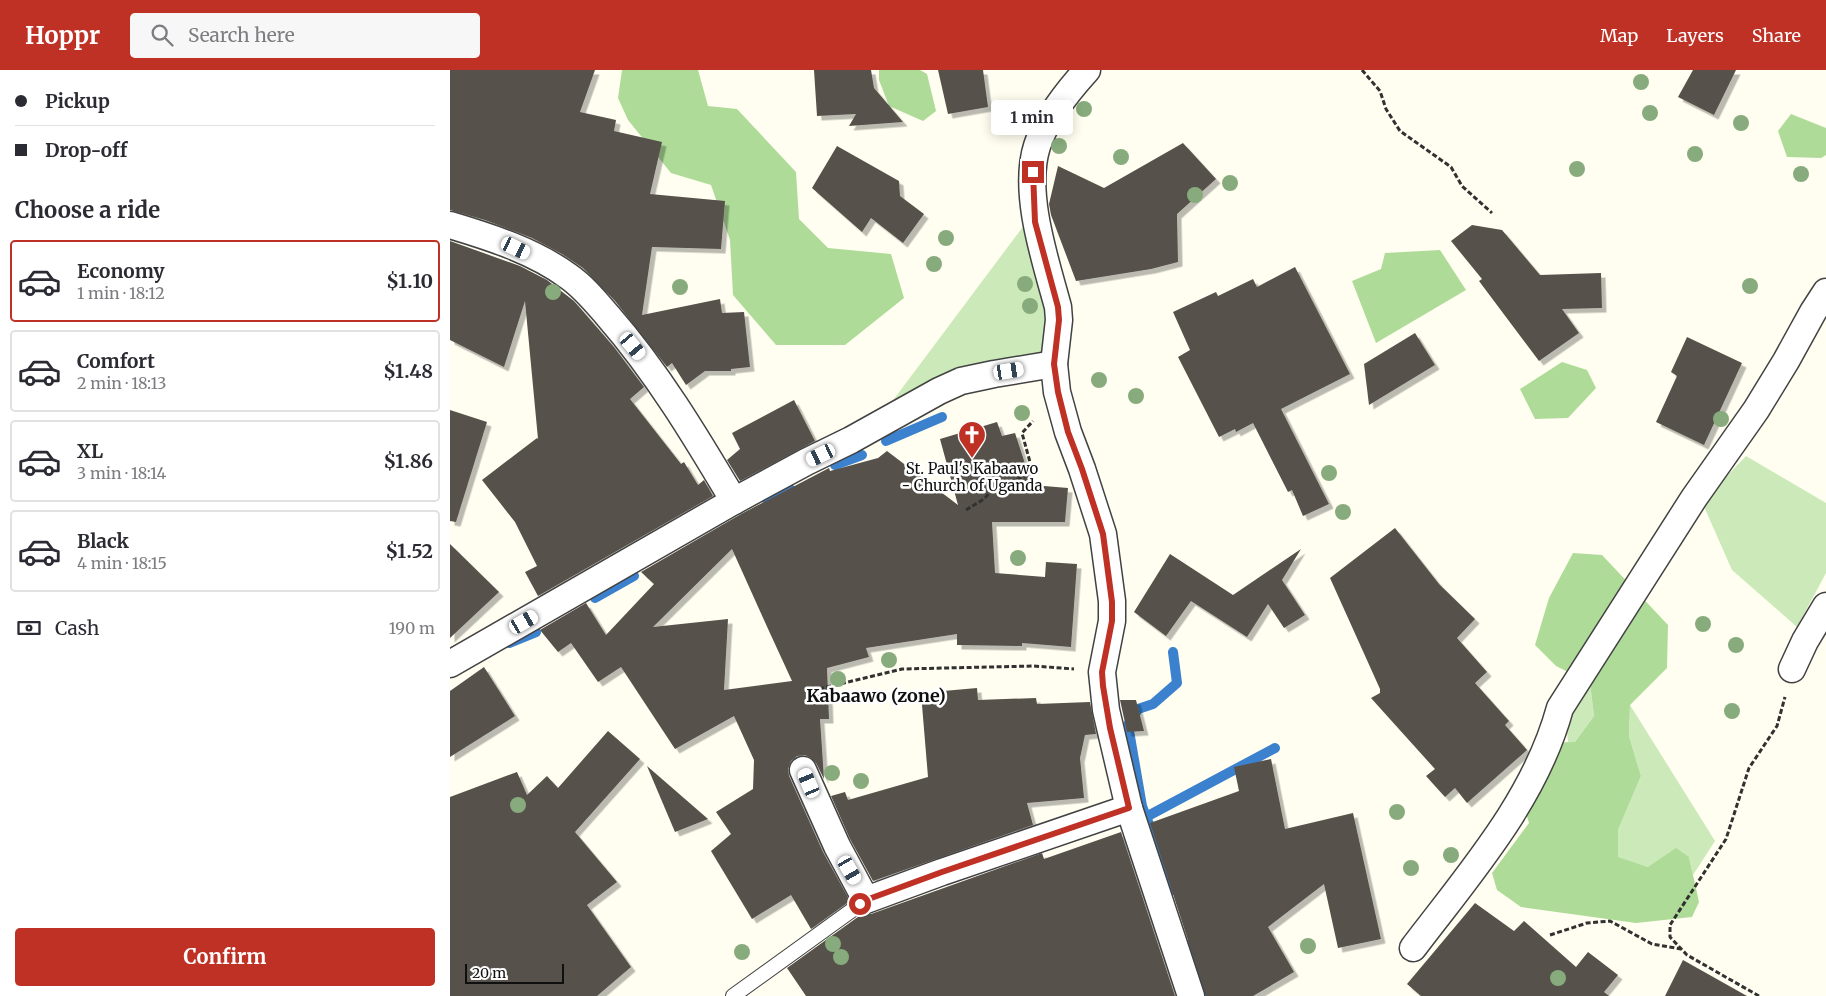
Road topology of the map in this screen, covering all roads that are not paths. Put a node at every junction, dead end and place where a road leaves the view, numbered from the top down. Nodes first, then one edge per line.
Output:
1 (1087, 70) edge
2 (450, 225) edge
3 (1826, 292) edge
4 (1054, 364) junction
5 (734, 501) junction
6 (1826, 606) edge
7 (450, 664) edge
8 (1792, 669) road end
9 (803, 770) dead end
10 (1129, 808) junction
11 (866, 900) junction
12 (1413, 948) dead end
13 (733, 996) edge
14 (1191, 996) edge

1 - 4 street
2 - 5 street
3 - 12 street
4 - 5 street
4 - 10 street
5 - 7 street
6 - 8 street
9 - 11 street
10 - 11 street
10 - 14 street
11 - 13 lane

